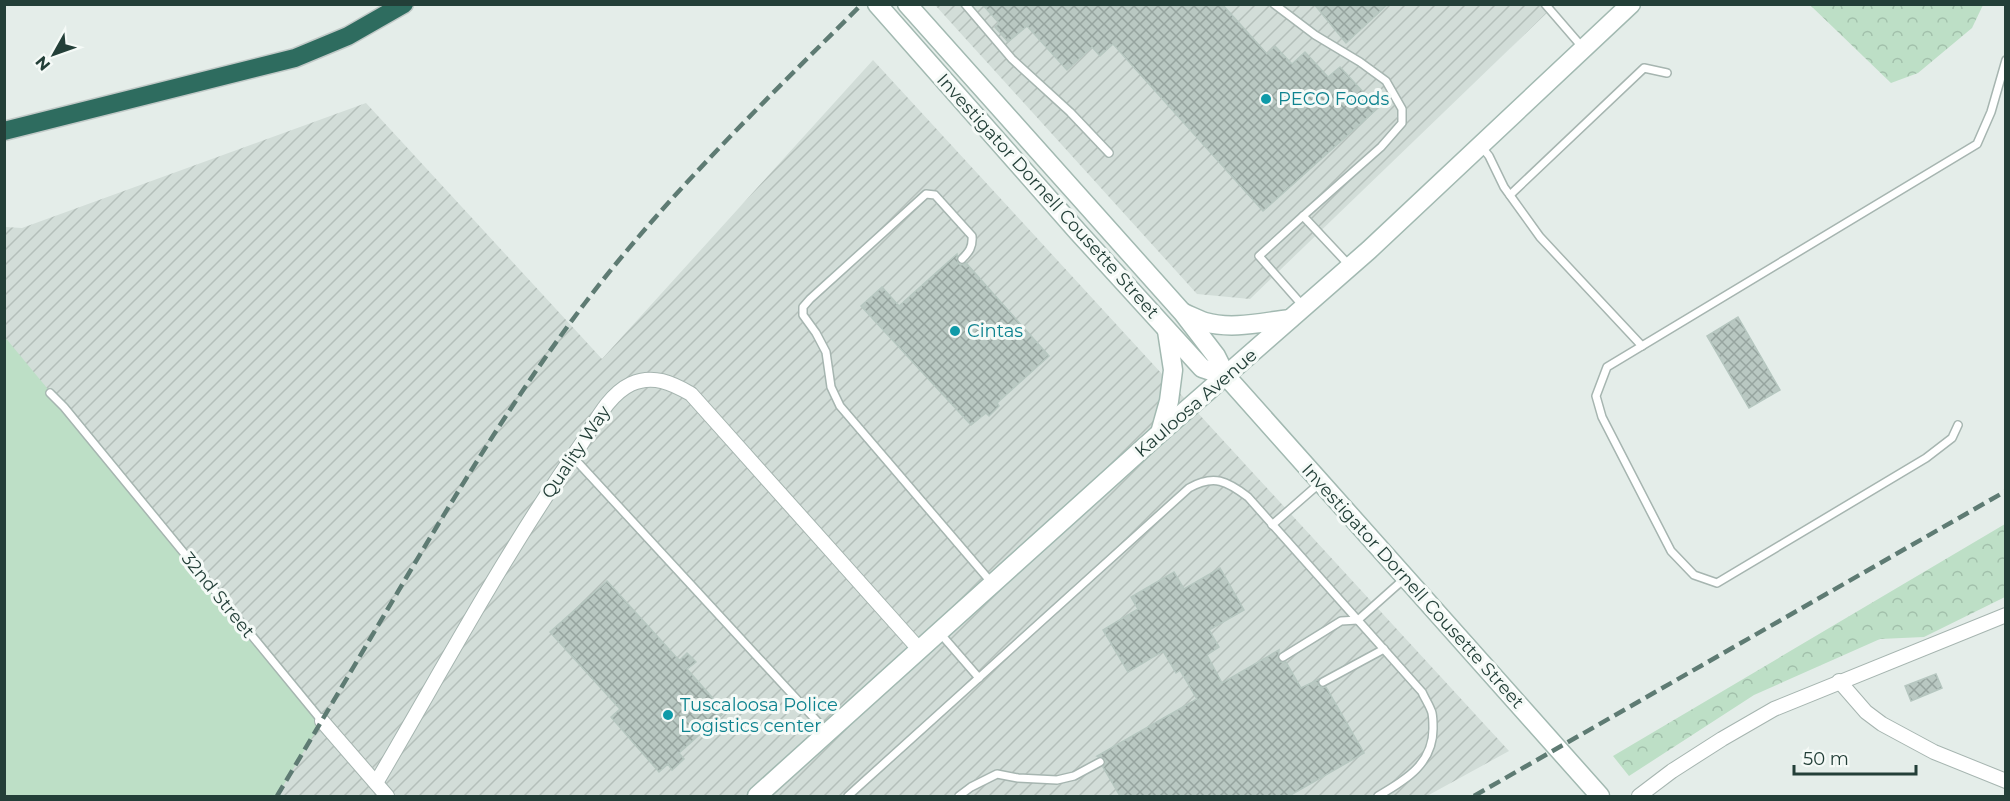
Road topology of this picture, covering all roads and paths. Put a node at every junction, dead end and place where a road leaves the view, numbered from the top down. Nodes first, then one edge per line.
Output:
1 (404, 4) edge
2 (877, 4) edge
3 (907, 4) edge
4 (964, 4) edge
5 (1274, 4) edge
6 (1545, 4) edge
7 (1631, 4) edge
8 (1584, 49) junction
9 (2006, 60) edge
10 (1667, 73) dead end
11 (4, 131) edge
12 (1480, 146) junction
13 (1108, 153) dead end
14 (1510, 195) junction
15 (1303, 216) junction
16 (962, 259) dead end
17 (1351, 266) junction
18 (1183, 313) junction
19 (1297, 313) junction
20 (1167, 331) junction
21 (1642, 346) junction
22 (1226, 376) junction
23 (50, 393) dead end
24 (1958, 424) dead end
25 (1160, 433) junction
26 (572, 456) junction
27 (1321, 482) junction
28 (1272, 525) junction
29 (1406, 577) junction
30 (993, 584) junction
31 (2006, 615) edge
32 (1358, 620) junction
33 (939, 632) junction
34 (919, 649) junction
35 (1384, 649) junction
36 (1283, 657) dead end
37 (979, 678) junction
38 (1839, 681) junction
39 (1323, 682) dead end
40 (322, 721) joint
41 (828, 732) junction
42 (1100, 762) dead end
43 (2006, 781) edge
44 (376, 783) junction
45 (1593, 795) edge
46 (387, 796) edge
47 (757, 796) edge
48 (848, 796) edge
49 (959, 796) edge
50 (1378, 796) edge
51 (1639, 796) edge

1 - 11 highway
2 - 20 main road, Investigator Dornell Cousette Street
3 - 18 main road, Investigator Dornell Cousette Street
4 - 13 lane
5 - 15 lane
6 - 8 lane
7 - 8 main road, Kauloosa Avenue
8 - 12 main road, Kauloosa Avenue
9 - 21 lane
10 - 14 lane
12 - 14 lane
12 - 17 main road, Kauloosa Avenue
14 - 21 lane
15 - 17 lane
15 - 19 lane
16 - 30 lane
17 - 19 main road, Kauloosa Avenue
18 - 19 main road
18 - 22 main road, Investigator Dornell Cousette Street
19 - 22 main road, Kauloosa Avenue
20 - 22 main road, Investigator Dornell Cousette Street
20 - 25 main road
21 - 24 lane
22 - 25 main road, Kauloosa Avenue
22 - 27 main road, Investigator Dornell Cousette Street
23 - 40 lane, 32nd Street
25 - 30 main road, Kauloosa Avenue
26 - 34 street, Quality Way
26 - 41 lane
26 - 44 street, Quality Way
27 - 28 lane
27 - 29 main road, Investigator Dornell Cousette Street
28 - 32 lane
28 - 37 lane
29 - 32 lane
29 - 45 main road, Investigator Dornell Cousette Street
30 - 33 main road, Kauloosa Avenue
31 - 38 street
32 - 35 lane
32 - 36 lane
33 - 34 main road, Kauloosa Avenue
33 - 37 lane
34 - 41 main road, Kauloosa Avenue
35 - 39 lane
35 - 50 lane
37 - 48 lane
38 - 43 street
38 - 51 street
40 - 44 street, 32nd Street
41 - 47 main road, Kauloosa Avenue
42 - 49 lane
44 - 46 street, 32nd Street

